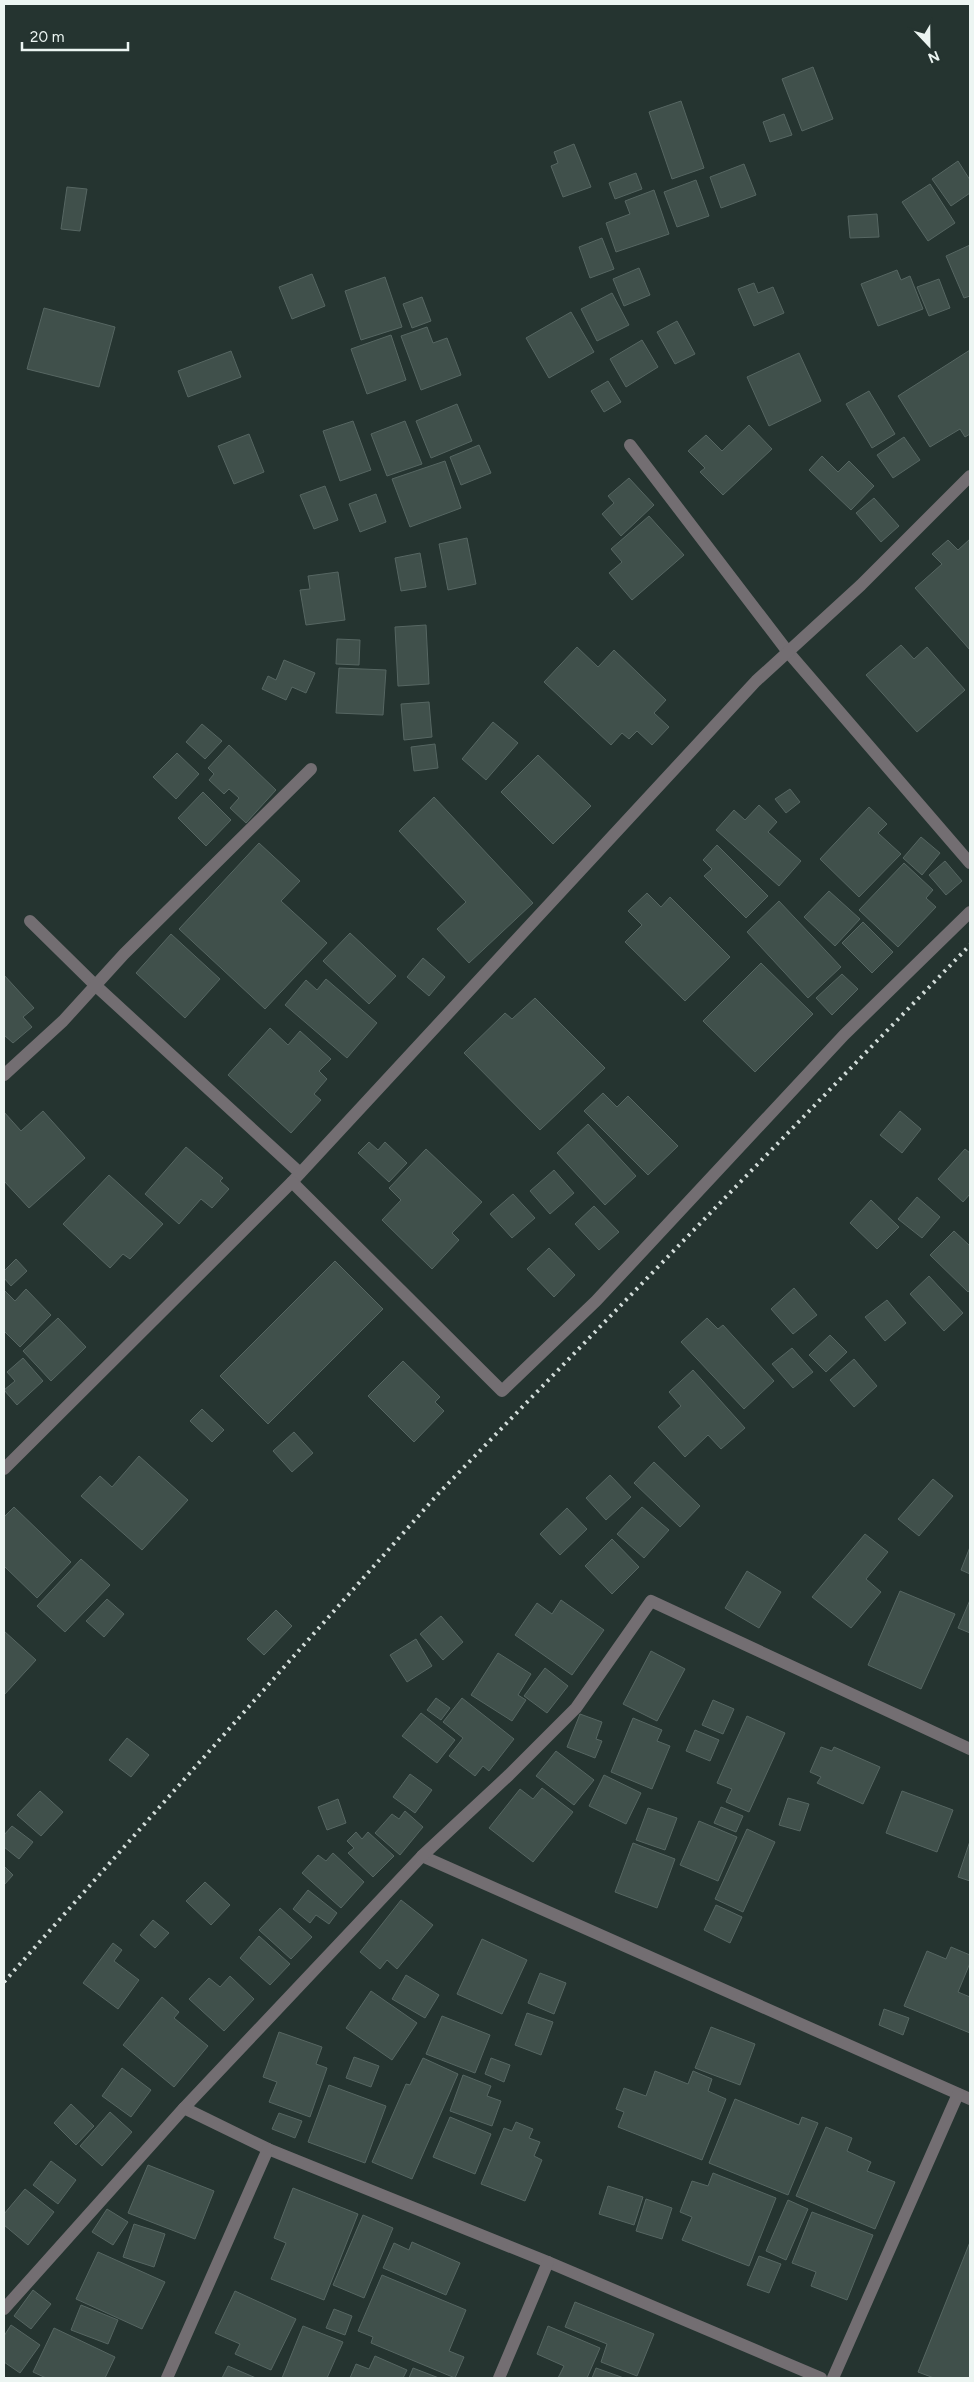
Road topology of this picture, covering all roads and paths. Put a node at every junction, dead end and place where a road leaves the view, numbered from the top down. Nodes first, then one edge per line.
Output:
1 (630, 445) dead end
2 (970, 476) edge
3 (788, 652) junction
4 (311, 770) dead end
5 (970, 863) edge
6 (970, 912) edge
7 (30, 921) dead end
8 (95, 985) junction
9 (4, 1075) edge
10 (296, 1178) junction
11 (4, 1469) edge
12 (970, 1749) edge
13 (422, 1856) junction
14 (958, 2094) junction
15 (970, 2099) edge
16 (184, 2108) junction
17 (268, 2149) junction
18 (548, 2262) junction
19 (4, 2309) edge
20 (167, 2378) edge
21 (499, 2378) edge
22 (821, 2378) edge
23 (833, 2378) edge

1 - 3 street
2 - 3 street
3 - 5 street
3 - 10 street
4 - 8 street
6 - 10 street
7 - 8 street
8 - 9 street
8 - 10 street
10 - 11 street
12 - 13 street
13 - 14 street
13 - 16 street
14 - 15 street
14 - 23 street
16 - 17 street
16 - 19 street
17 - 18 street
17 - 20 street
18 - 21 street
18 - 22 street

